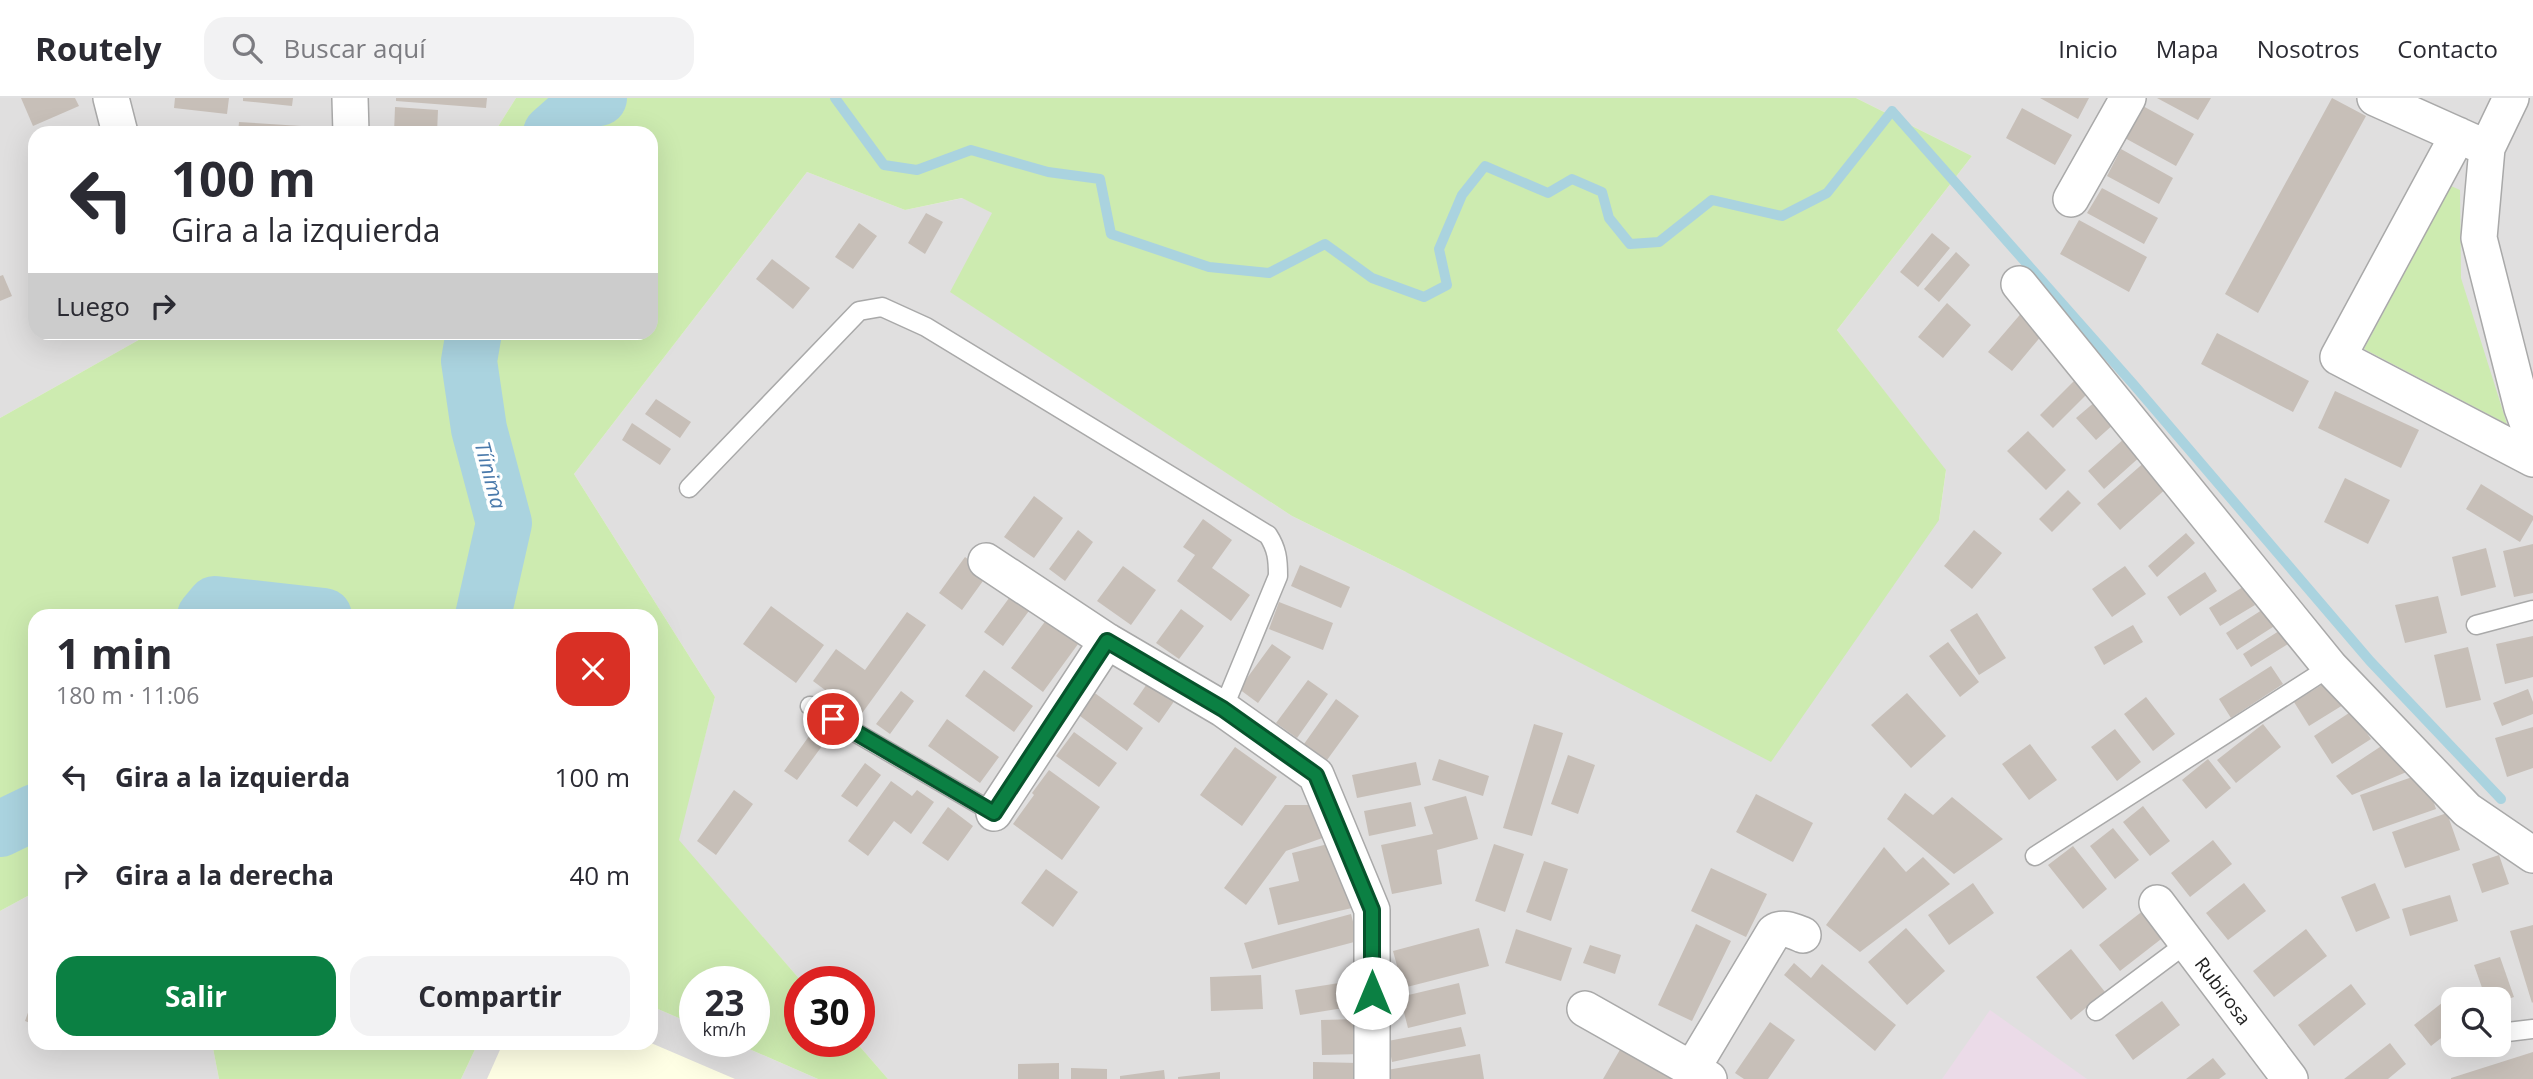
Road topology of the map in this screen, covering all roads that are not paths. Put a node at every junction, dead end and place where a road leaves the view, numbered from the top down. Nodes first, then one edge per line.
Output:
1 (111, 98) edge
2 (350, 98) edge
3 (2128, 98) edge
4 (2375, 98) edge
5 (2511, 98) edge
6 (118, 126) edge
7 (351, 126) edge
8 (2473, 142) junction
9 (2071, 199) dead end
10 (2019, 284) dead end
11 (2533, 438) edge
12 (2533, 459) edge
13 (689, 488) dead end
14 (986, 561) dead end
15 (2533, 610) edge
16 (2476, 625) dead end
17 (1107, 641) junction
18 (2330, 667) junction
19 (810, 706) dead end
20 (1223, 709) junction
21 (994, 813) joint
22 (2533, 855) edge
23 (2035, 856) dead end
24 (2157, 903) dead end
25 (1803, 935) dead end
26 (2187, 943) junction
27 (1585, 1009) dead end
28 (2096, 1011) dead end
29 (2533, 1029) edge
30 (2511, 1032) edge
31 (1700, 1074) edge
32 (1372, 1079) edge
33 (2290, 1079) edge

1 - 6 street
2 - 7 street
3 - 9 street
4 - 8 street
5 - 8 street
8 - 11 street
8 - 12 street
10 - 18 street
13 - 20 lane
14 - 17 street
15 - 16 lane
17 - 20 street
17 - 21 street
18 - 22 street
18 - 23 lane
19 - 21 lane
20 - 32 street
24 - 26 street, Rubirosa
25 - 31 street
26 - 28 lane
26 - 33 street, Rubirosa
27 - 31 street
29 - 30 lane

